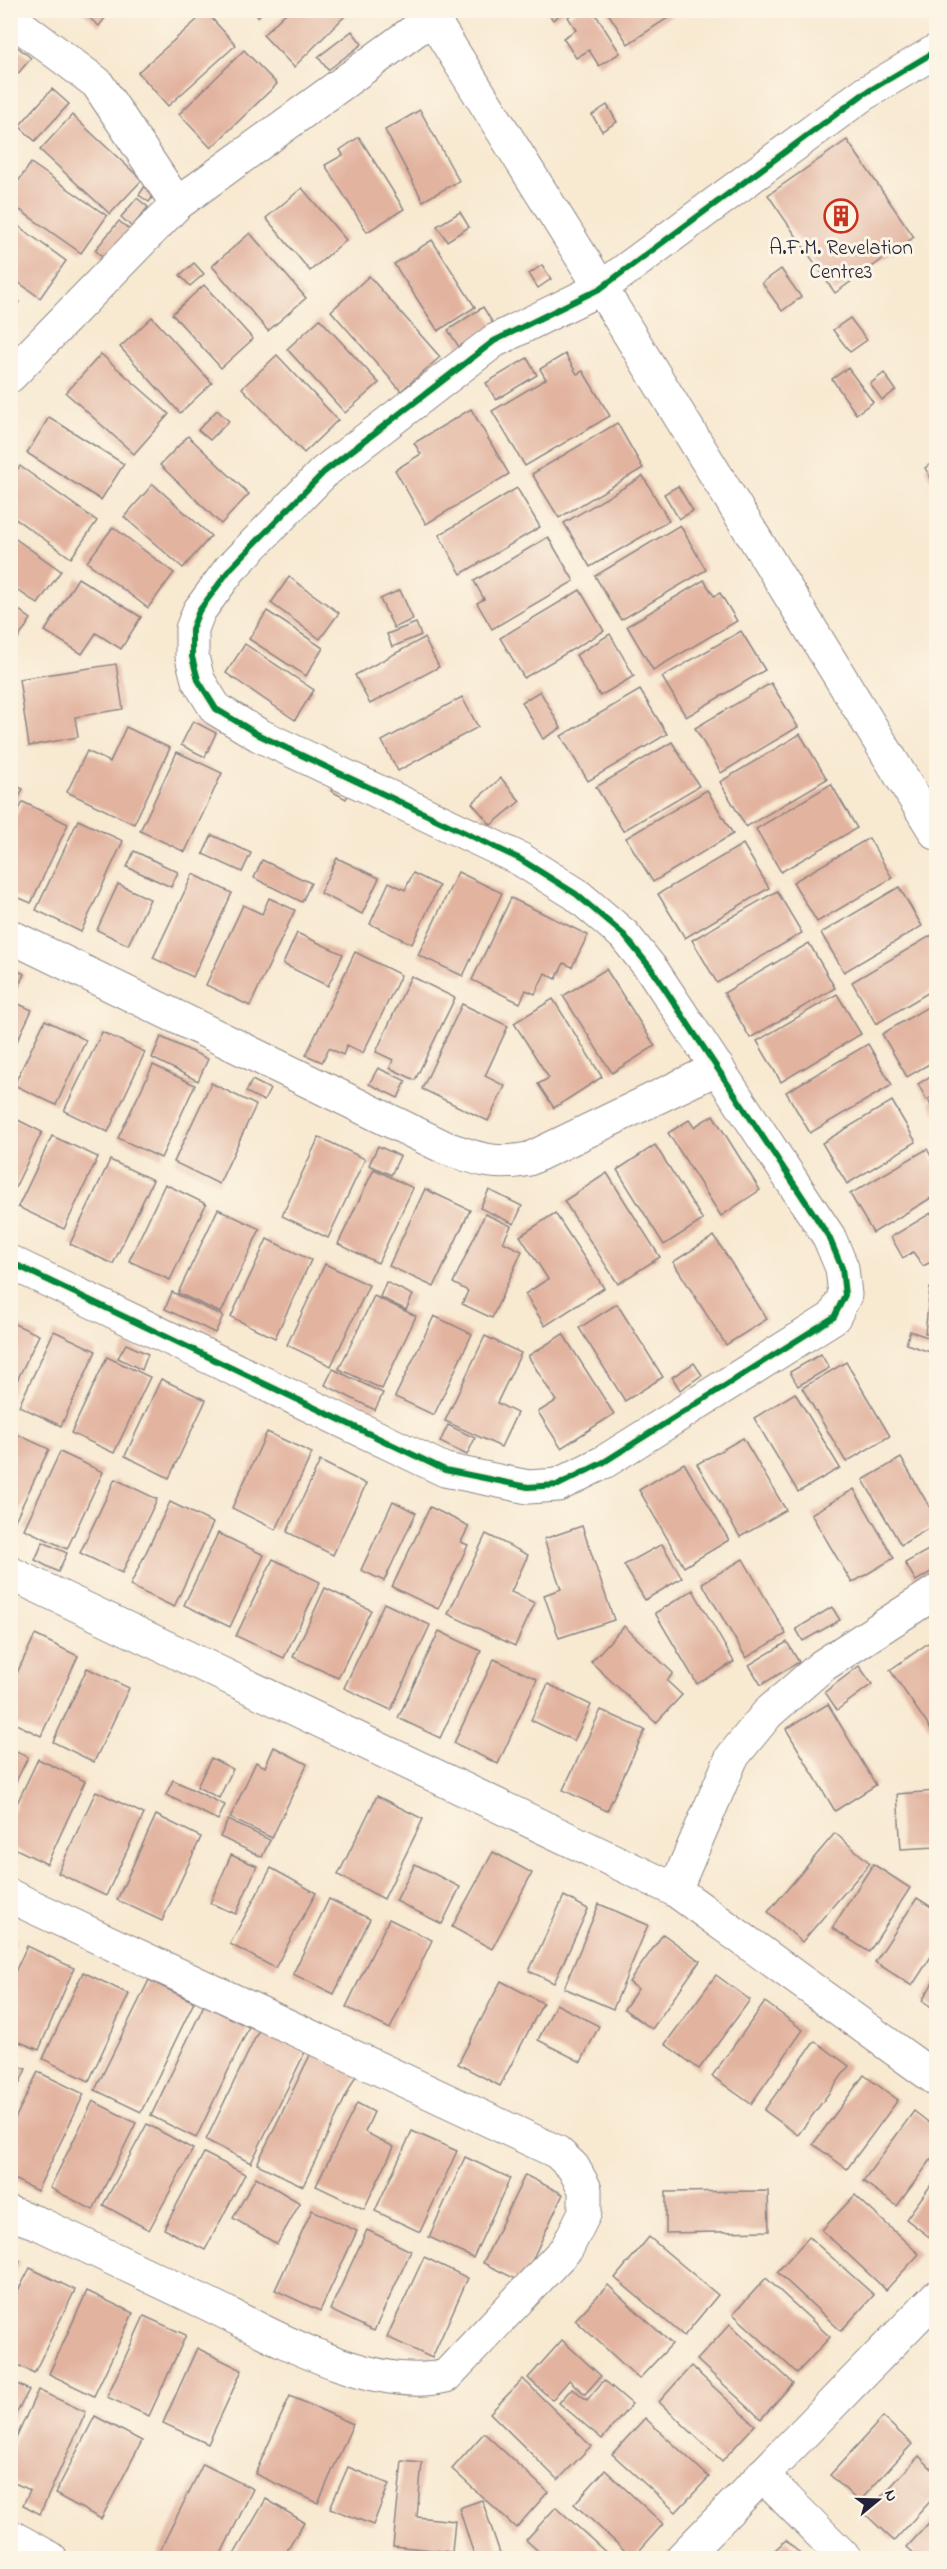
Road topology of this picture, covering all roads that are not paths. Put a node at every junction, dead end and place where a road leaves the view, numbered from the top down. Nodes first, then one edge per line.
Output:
1 (429, 14) edge
2 (10, 18) edge
3 (936, 51) edge
4 (177, 204) junction
5 (601, 288) junction
6 (10, 376) edge
7 (936, 833) edge
8 (10, 936) edge
9 (718, 1068) junction
10 (10, 1262) edge
11 (10, 1573) edge
12 (936, 1592) edge
13 (675, 1890) junction
14 (10, 1896) edge
15 (936, 2079) edge
16 (10, 2213) edge
17 (936, 2297) edge
18 (762, 2475) junction
19 (10, 2536) edge
20 (50, 2559) edge
21 (682, 2559) edge
22 (845, 2559) edge

1 - 4 street
1 - 5 street
2 - 4 street
3 - 5 street
4 - 6 street
5 - 7 street
5 - 9 street
8 - 9 street
9 - 10 street
11 - 13 street
12 - 13 street
13 - 15 street
14 - 16 street
17 - 18 street
18 - 21 street
18 - 22 street
19 - 20 street

